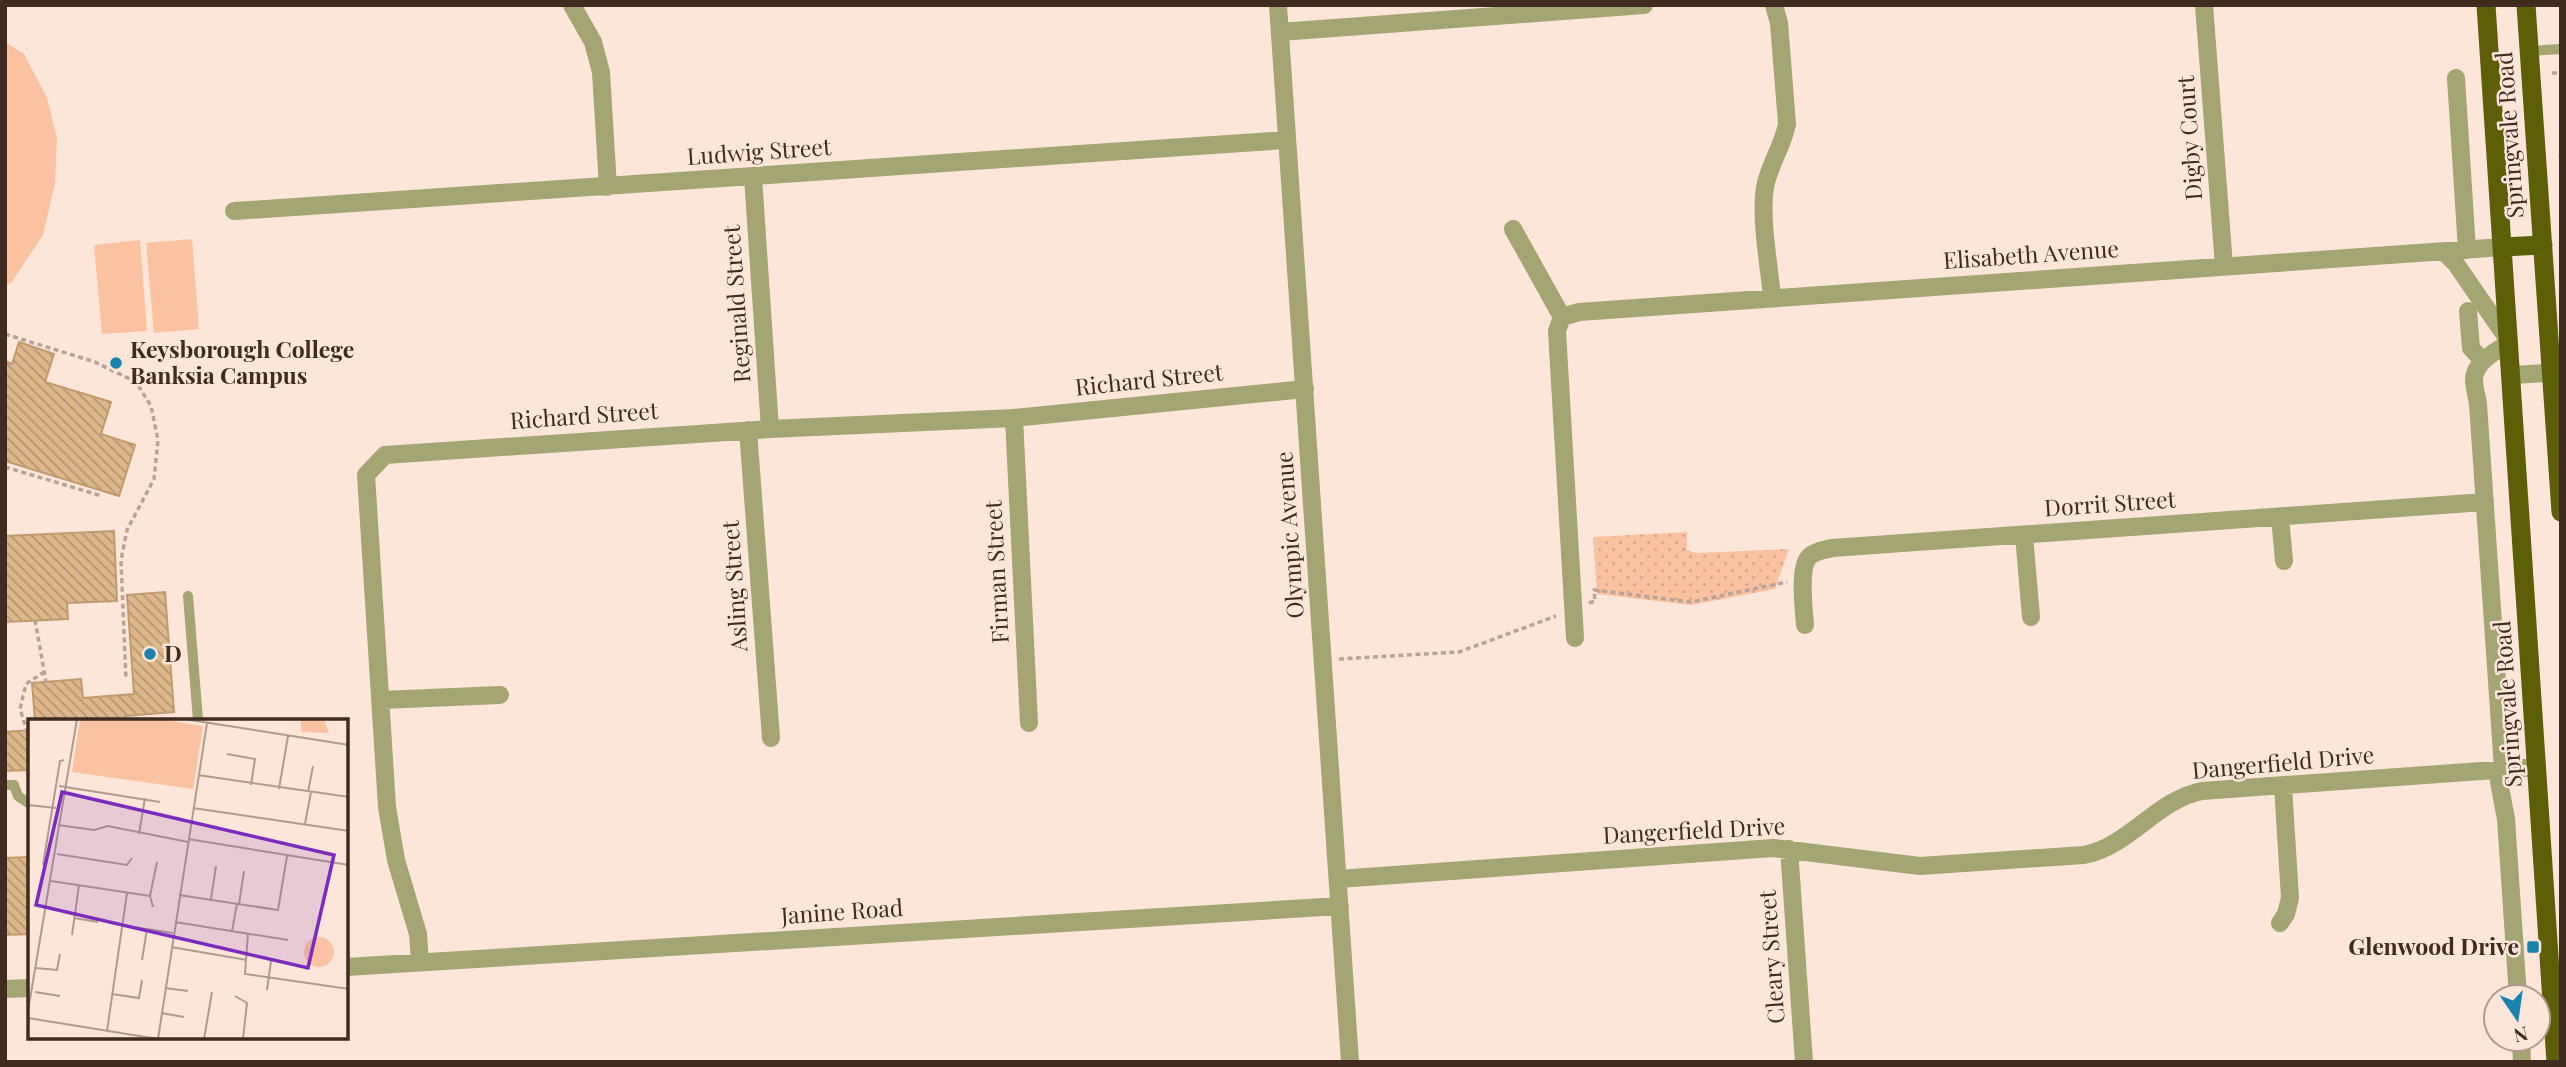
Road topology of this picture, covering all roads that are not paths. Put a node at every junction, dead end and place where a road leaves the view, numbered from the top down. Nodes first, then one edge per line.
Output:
1 (572, 5) edge
2 (1278, 5) edge
3 (1644, 5) edge
4 (1773, 5) edge
5 (2204, 5) edge
6 (2486, 5) edge
7 (2526, 5) edge
8 (1523, 10) edge
9 (1280, 33) junction
10 (2561, 49) edge
11 (2529, 51) junction
12 (2456, 78) dead end
13 (1286, 139) junction
14 (753, 177) junction
15 (608, 187) junction
16 (234, 211) dead end
17 (1513, 229) dead end
18 (2543, 245) junction
19 (2503, 247) junction
20 (2468, 250) junction
21 (2444, 252) junction
22 (2224, 267) junction
23 (1772, 298) junction
24 (2468, 311) dead end
25 (1562, 317) junction
26 (2509, 342) junction
27 (2483, 361) junction
28 (2556, 373) edge
29 (2512, 376) junction
30 (1305, 389) junction
31 (1014, 418) junction
32 (770, 429) junction
33 (748, 430) junction
34 (2485, 502) junction
35 (2561, 512) edge
36 (2280, 517) junction
37 (2024, 535) junction
38 (2284, 561) dead end
39 (188, 596) dead end
40 (2031, 617) dead end
41 (1805, 625) dead end
42 (1576, 638) dead end
43 (500, 695) dead end
44 (382, 700) junction
45 (198, 719) edge
46 (1029, 723) dead end
47 (771, 738) dead end
48 (2537, 767) junction
49 (2502, 769) junction
50 (5, 785) edge
51 (2283, 786) junction
52 (28, 803) edge
53 (1789, 849) junction
54 (1338, 879) junction
55 (1340, 906) junction
56 (2280, 923) dead end
57 (421, 962) junction
58 (348, 967) edge
59 (2517, 983) edge
60 (28, 988) edge
61 (5, 989) edge
62 (1350, 1062) edge
63 (1804, 1062) edge
64 (2556, 1062) edge

1 - 15 street
2 - 9 street, Olympic Avenue
3 - 8 street
4 - 23 street
5 - 22 street, Digby Court
6 - 19 highway, Springvale Road
7 - 11 highway, Springvale Road
8 - 9 street
9 - 13 street, Olympic Avenue
10 - 11 lane
11 - 18 highway, Springvale Road
12 - 20 street
13 - 14 street, Ludwig Street
13 - 30 street, Olympic Avenue
14 - 15 street, Ludwig Street
14 - 32 street, Reginald Street
15 - 16 street, Ludwig Street
17 - 25 street
18 - 19 highway
18 - 28 highway, Springvale Road
19 - 20 street, Elisabeth Avenue
19 - 26 highway, Springvale Road
20 - 21 street, Elisabeth Avenue
21 - 22 street, Elisabeth Avenue
21 - 26 street
22 - 23 street, Elisabeth Avenue
23 - 25 street, Elisabeth Avenue
24 - 27 street
25 - 42 street
26 - 27 street
26 - 29 highway, Springvale Road
27 - 34 street, Springvale Road
28 - 29 street
28 - 35 highway, Springvale Road
29 - 48 highway, Springvale Road
30 - 31 street, Richard Street
30 - 54 street, Olympic Avenue
31 - 32 street, Richard Street
31 - 46 street, Firman Street
32 - 33 street, Richard Street
33 - 44 street, Richard Street
33 - 47 street, Asling Street
34 - 36 street, Dorrit Street
34 - 49 street, Springvale Road
36 - 37 street, Dorrit Street
36 - 38 street
37 - 40 street
37 - 41 street, Dorrit Street
39 - 45 lane
43 - 44 street
44 - 57 street, Richard Street
48 - 49 street, Dangerfield Drive
48 - 64 highway, Springvale Road
49 - 51 street, Dangerfield Drive
49 - 59 street, Springvale Road
50 - 52 lane
51 - 53 street, Dangerfield Drive
51 - 56 street
53 - 54 street, Dangerfield Drive
53 - 63 street, Cleary Street
54 - 55 street, Olympic Avenue
55 - 57 street, Janine Road
55 - 62 street, Olympic Avenue
57 - 58 street, Janine Road
60 - 61 street

